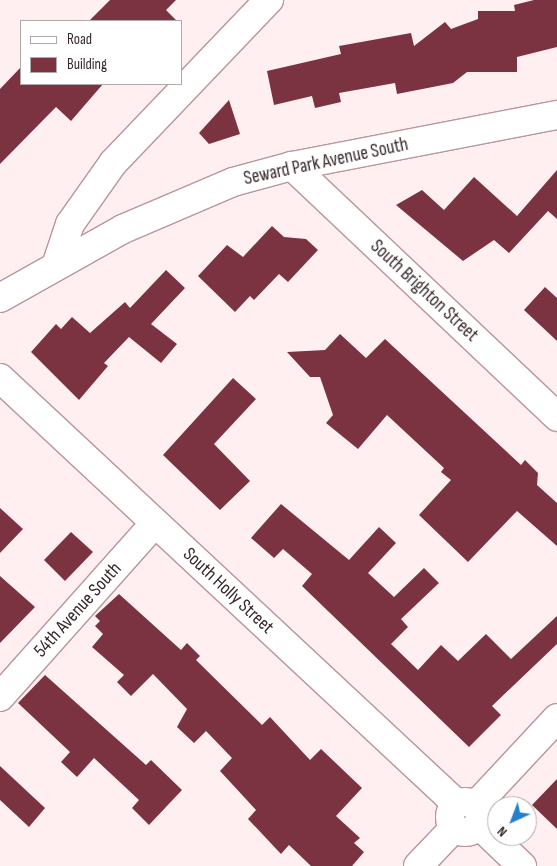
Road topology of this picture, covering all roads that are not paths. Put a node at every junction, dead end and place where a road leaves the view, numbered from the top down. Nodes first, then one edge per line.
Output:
1 (269, 0) edge
2 (557, 115) edge
3 (292, 166) junction
4 (57, 263) junction
5 (0, 298) edge
6 (0, 378) edge
7 (557, 417) edge
8 (156, 523) junction
9 (0, 698) edge
10 (557, 718) edge
11 (466, 815) junction
12 (418, 866) edge
13 (522, 866) edge

1 - 4 street
2 - 3 street, Seward Park Avenue South
3 - 4 street, Seward Park Avenue South
3 - 7 street, South Brighton Street
4 - 5 street, Seward Park Avenue South
6 - 8 street, South Holly Street
8 - 9 street, 54th Avenue South
8 - 11 street, South Holly Street
10 - 11 street
11 - 12 street
11 - 13 street, South Holly Street

